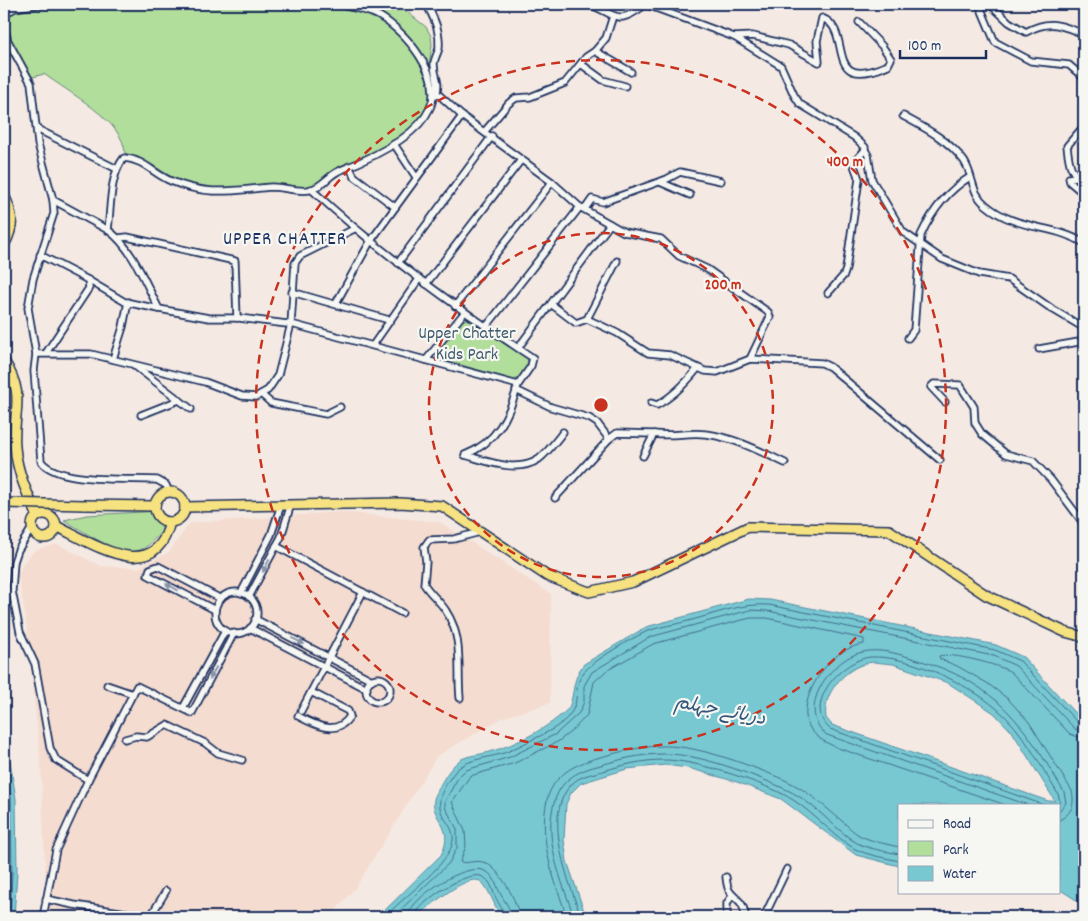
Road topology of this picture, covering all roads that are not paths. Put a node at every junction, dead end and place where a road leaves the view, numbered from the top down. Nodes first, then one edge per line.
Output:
1 (40, 4) edge
2 (335, 4) edge
3 (430, 4) edge
4 (588, 4) edge
5 (645, 4) edge
6 (953, 4) edge
7 (957, 4) edge
8 (979, 4) edge
9 (990, 4) edge
10 (4, 14) edge
11 (613, 16) junction
12 (858, 22) dead end
13 (4, 26) edge
14 (1084, 34) edge
15 (734, 37) junction
16 (595, 51) junction
17 (581, 64) junction
18 (631, 72) dead end
19 (1084, 78) edge
20 (625, 86) dead end
21 (437, 93) junction
22 (431, 104) junction
23 (462, 116) junction
24 (903, 116) dead end
25 (1084, 126) edge
26 (37, 129) junction
27 (485, 131) junction
28 (492, 136) junction
29 (394, 144) junction
30 (865, 150) junction
31 (520, 160) junction
32 (349, 166) junction
33 (117, 169) junction
34 (416, 177) junction
35 (970, 177) junction
36 (1075, 177) junction
37 (721, 181) dead end
38 (552, 182) junction
39 (660, 182) junction
40 (1084, 183) edge
41 (311, 189) junction
42 (1084, 194) edge
43 (4, 195) edge
44 (690, 195) dead end
45 (53, 200) junction
46 (395, 207) junction
47 (583, 208) junction
48 (610, 224) junction
49 (354, 229) junction
50 (108, 230) junction
51 (119, 238) junction
52 (370, 242) junction
53 (1084, 243) edge
54 (4, 245) edge
55 (922, 246) junction
56 (40, 255) junction
57 (617, 261) dead end
58 (398, 263) junction
59 (419, 279) junction
60 (88, 280) junction
61 (426, 284) junction
62 (292, 292) junction
63 (828, 292) dead end
64 (128, 302) junction
65 (336, 303) junction
66 (551, 304) junction
67 (455, 306) junction
68 (159, 308) junction
69 (464, 313) junction
70 (237, 318) junction
71 (587, 319) junction
72 (389, 320) junction
73 (291, 324) junction
74 (486, 327) junction
75 (1084, 328) edge
76 (908, 338) dead end
77 (1084, 341) edge
78 (373, 345) junction
79 (518, 348) junction
80 (1038, 349) dead end
81 (46, 353) junction
82 (36, 354) junction
83 (113, 359) junction
84 (426, 360) junction
85 (750, 360) junction
86 (4, 361) edge
87 (132, 363) junction
88 (698, 368) junction
89 (517, 388) junction
90 (261, 394) junction
91 (179, 400) junction
92 (945, 402) dead end
93 (650, 403) dead end
94 (340, 407) dead end
95 (191, 409) dead end
96 (141, 415) dead end
97 (563, 432) dead end
98 (654, 434) junction
99 (609, 439) junction
100 (643, 456) dead end
101 (940, 460) dead end
102 (785, 463) dead end
103 (169, 492) junction
104 (555, 498) dead end
105 (4, 502) edge
106 (291, 504) junction
107 (281, 505) junction
108 (155, 506) junction
109 (185, 508) junction
110 (38, 516) junction
111 (170, 522) junction
112 (1084, 524) edge
113 (56, 526) junction
114 (32, 528) junction
115 (480, 532) junction
116 (276, 546) junction
117 (363, 592) junction
118 (241, 593) junction
119 (249, 597) junction
120 (221, 599) junction
121 (215, 610) junction
122 (402, 613) dead end
123 (255, 619) junction
124 (250, 628) junction
125 (225, 631) junction
126 (234, 634) junction
127 (1084, 637) edge
128 (330, 657) junction
129 (325, 667) junction
130 (372, 680) junction
131 (107, 685) dead end
132 (367, 689) junction
133 (311, 692) junction
134 (133, 694) junction
135 (460, 698) dead end
136 (183, 708) junction
137 (125, 739) dead end
138 (242, 760) dead end
139 (88, 780) junction
140 (786, 869) dead end
141 (726, 877) dead end
142 (166, 892) dead end
143 (732, 896) junction
144 (46, 899) junction
145 (44, 917) edge
146 (152, 917) edge
147 (727, 917) edge
148 (746, 917) edge
149 (764, 917) edge

1 - 10 street
2 - 22 street
3 - 21 street
4 - 11 street
5 - 11 street
5 - 15 street
6 - 7 street
8 - 19 street
9 - 14 street
11 - 16 street
12 - 15 street
13 - 26 street
15 - 30 street
16 - 17 street
16 - 18 street
17 - 20 street
17 - 27 street
21 - 22 street
21 - 23 street
22 - 29 street
23 - 27 street
23 - 34 street
24 - 35 street
25 - 36 street
26 - 33 street
26 - 45 street
27 - 28 street
28 - 31 street
28 - 58 street
29 - 32 street
29 - 34 street
30 - 55 street
30 - 63 street
31 - 38 street
31 - 61 street
32 - 41 street
32 - 46 street
33 - 41 street
33 - 50 street
34 - 46 street
35 - 53 street
35 - 55 street
36 - 40 street
36 - 42 street
37 - 39 street
38 - 47 street
38 - 67 street
39 - 44 street
39 - 47 street
41 - 49 street
43 - 54 highway
45 - 50 street
45 - 56 street
46 - 52 street
47 - 48 street
47 - 74 street
48 - 66 street
48 - 85 street
49 - 52 street
49 - 62 street
50 - 51 street
51 - 68 street
51 - 70 street
52 - 58 street
52 - 65 street
55 - 75 street
55 - 76 street
56 - 60 street
56 - 82 street
57 - 71 street
58 - 59 street
59 - 61 street
59 - 72 street
60 - 64 street
60 - 81 street
61 - 67 street
62 - 65 street
62 - 73 street
64 - 68 street
64 - 83 street
65 - 72 street
66 - 71 street
66 - 79 street
67 - 69 street
68 - 70 street
69 - 74 street
69 - 84 street
70 - 73 street
71 - 88 street
72 - 78 street
73 - 78 street
73 - 90 street
74 - 79 street
77 - 80 street
78 - 84 street
79 - 89 street
81 - 82 street
81 - 83 street
82 - 103 street
83 - 87 street
84 - 89 street
85 - 88 street
85 - 101 street
86 - 110 highway
87 - 90 street
87 - 91 street
88 - 93 street
89 - 97 street
89 - 99 street
90 - 94 street
91 - 95 street
91 - 96 street
92 - 112 street
98 - 99 street
98 - 100 street
98 - 102 street
99 - 104 street
103 - 108 highway
103 - 109 highway
105 - 108 highway, bridge
106 - 107 highway
106 - 115 highway
106 - 116 street
107 - 109 highway
107 - 118 street
108 - 111 highway
109 - 111 highway
110 - 113 highway
110 - 114 highway
111 - 113 highway
113 - 114 highway
114 - 139 street
115 - 127 highway
115 - 135 street
116 - 117 street
116 -> 119 street
117 - 122 street
117 - 128 street
118 - 119 street
118 - 120 street
119 - 123 street
120 - 121 street
121 -> 120 street
121 - 125 street
123 - 124 street
123 -> 128 street
124 - 126 street
124 - 129 street
125 - 126 street
125 - 136 street
126 -> 136 street
128 - 129 street
128 - 130 street
129 - 132 street
129 - 133 street
130 - 132 street
130 - 132 street
131 - 134 street
133 - 133 street
134 - 136 street
134 - 139 street
137 - 138 street
139 - 144 street
140 - 149 street
141 - 143 street
142 - 146 street
143 - 147 street
143 - 148 street
144 - 145 street
144 - 146 street

